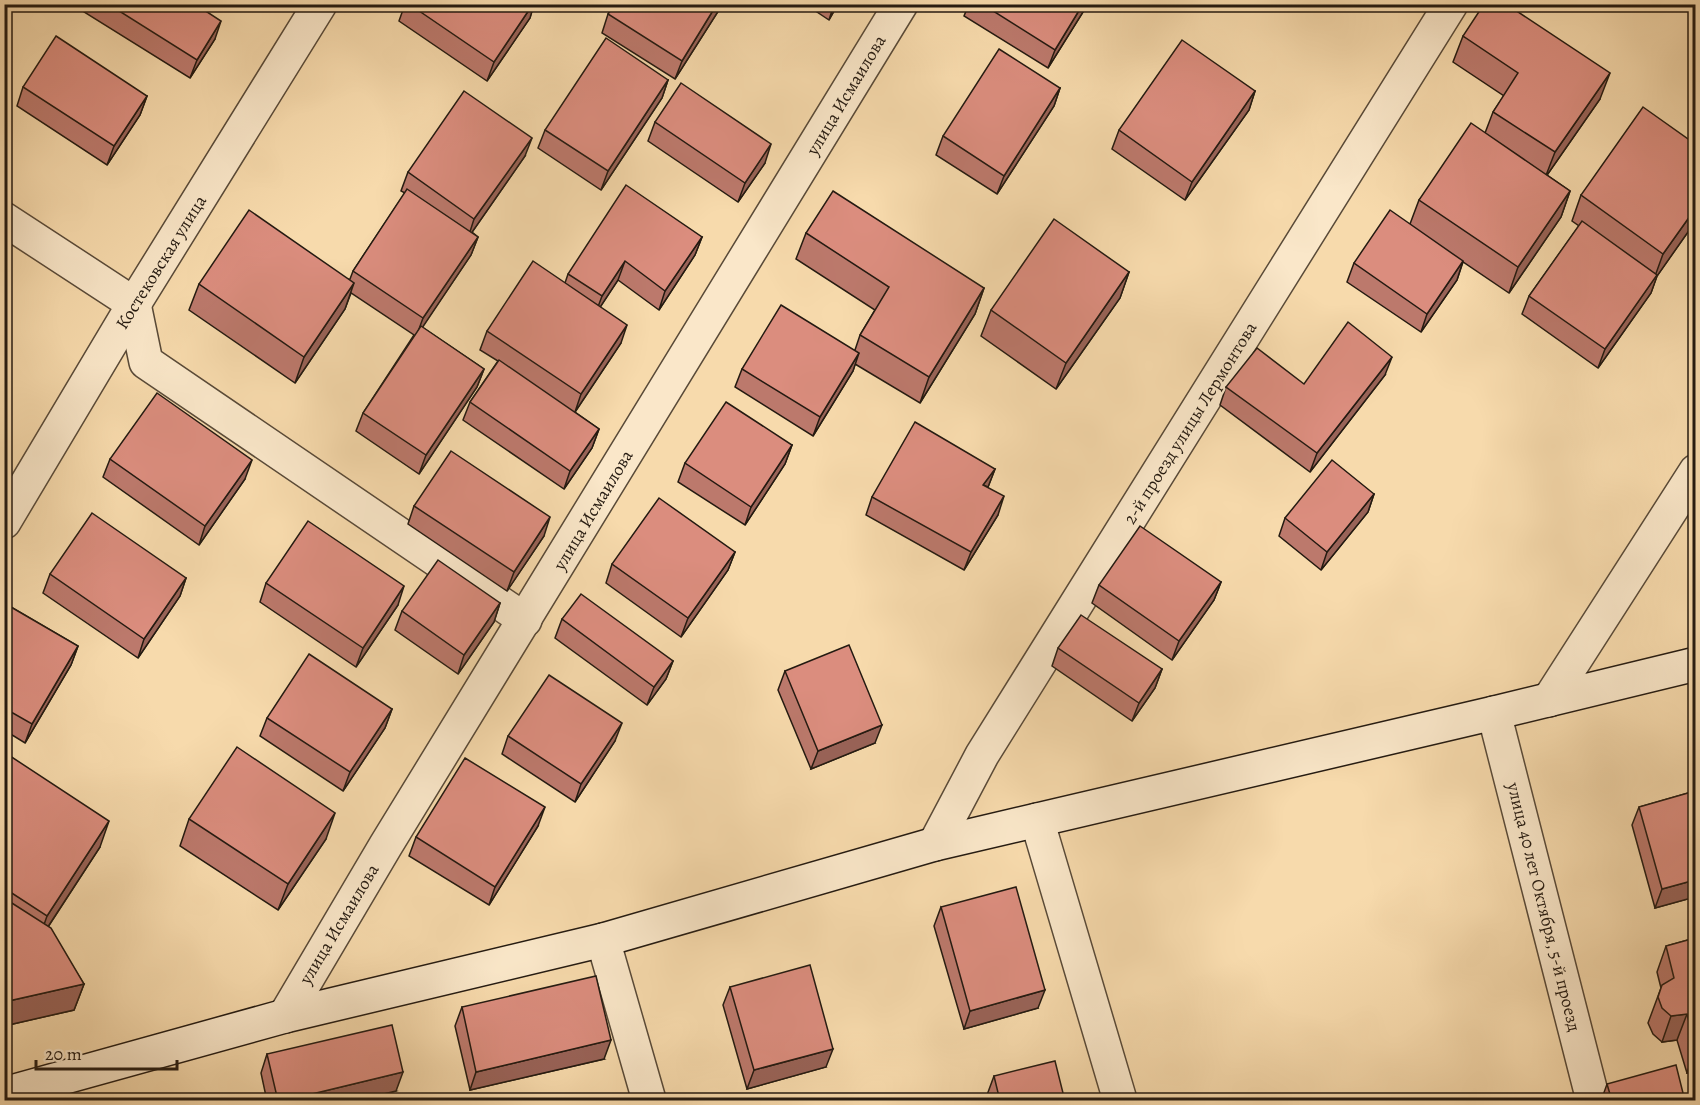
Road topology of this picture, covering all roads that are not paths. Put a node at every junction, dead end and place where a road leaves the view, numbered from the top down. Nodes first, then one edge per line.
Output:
1 (320, 4) edge
2 (901, 4) edge
3 (1451, 4) edge
4 (4, 219) edge
5 (134, 304) junction
6 (1695, 471) edge
7 (4, 522) edge
8 (525, 620) junction
9 (1695, 664) edge
10 (1549, 700) junction
11 (1494, 713) junction
12 (1037, 820) junction
13 (934, 844) junction
14 (603, 940) junction
15 (285, 1016) junction
16 (4, 1094) edge
17 (649, 1101) edge
18 (1120, 1101) edge
19 (1593, 1101) edge

1 - 5 street, Костековская улица
2 - 8 street, улица Исмаилова
3 - 13 street, 2-й проезд улицы Лермонтова
4 - 5 street
5 - 7 street, Костековская улица
5 - 8 street
6 - 10 street
8 - 15 street, улица Исмаилова
9 - 10 street
10 - 11 street
11 - 12 street
11 - 19 street, улица 40 лет Октября, 5-й проезд
12 - 13 street
12 - 18 street
13 - 14 street
14 - 15 street
14 - 17 street
15 - 16 street

